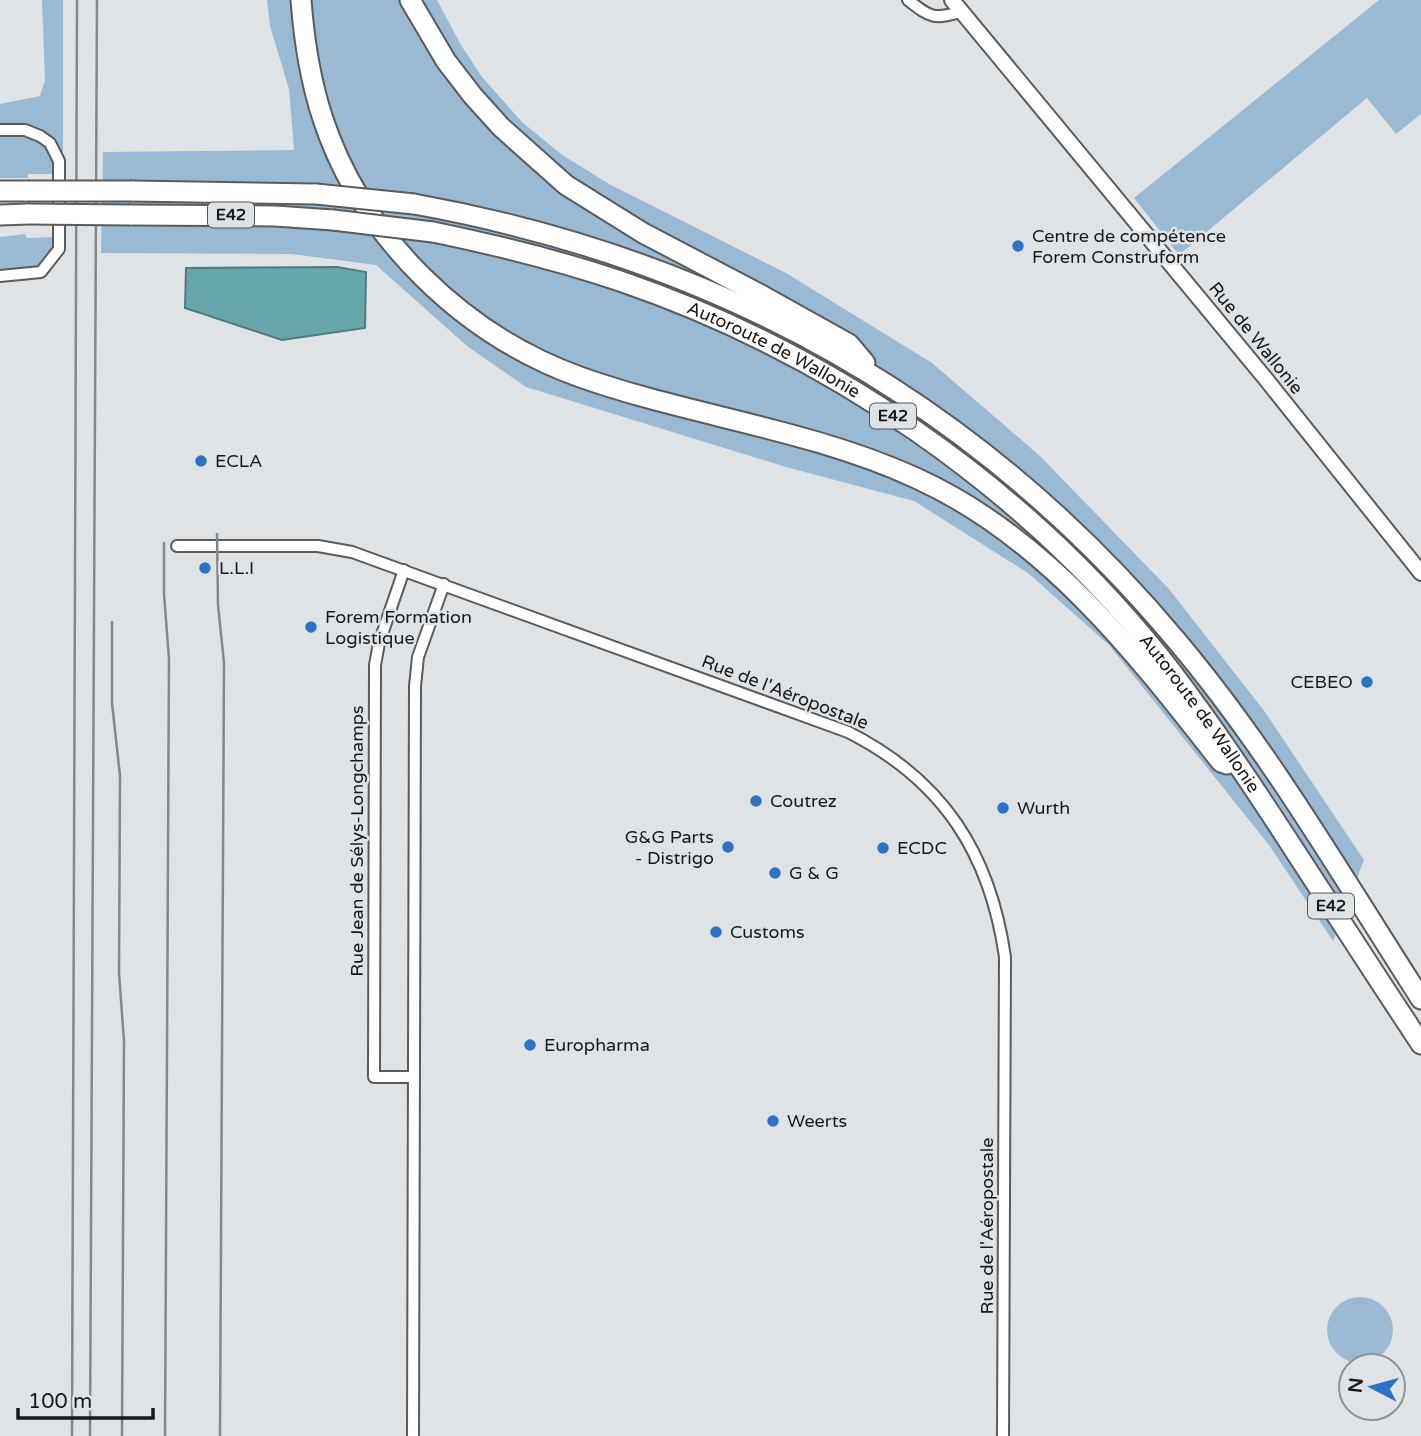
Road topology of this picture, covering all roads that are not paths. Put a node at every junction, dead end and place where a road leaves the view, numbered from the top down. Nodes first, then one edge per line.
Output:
1 (301, 0) edge
2 (410, 0) edge
3 (908, 0) edge
4 (952, 0) edge
5 (963, 11) junction
6 (0, 130) edge
7 (0, 191) edge
8 (0, 215) edge
9 (27, 219) junction
10 (0, 226) edge
11 (0, 276) edge
12 (878, 378) junction
13 (177, 546) dead end
14 (404, 570) junction
15 (1421, 573) edge
16 (444, 584) junction
17 (1241, 768) junction
18 (1421, 999) edge
19 (1421, 1044) edge
20 (412, 1077) junction
21 (413, 1436) edge
22 (1003, 1436) edge

1 - 17 highway
2 - 12 highway
3 - 5 street
4 - 5 street, Rue de Wallonie
5 - 15 street, Rue de Wallonie
6 - 11 street
7 - 12 highway, Autoroute de Wallonie / E42, bridge
8 - 9 highway, Autoroute de Wallonie / E42
9 - 10 highway
9 - 17 highway, Autoroute de Wallonie / E42, bridge
12 - 18 highway, Autoroute de Wallonie / E42
13 - 14 street, Rue de l'Aéropostale
14 - 16 street, Rue de l'Aéropostale
14 - 20 street, Rue Jean de Sélys-Longchamps
16 - 20 street
16 - 22 street, Rue de l'Aéropostale
17 - 19 highway, Autoroute de Wallonie / E42
20 - 21 street

